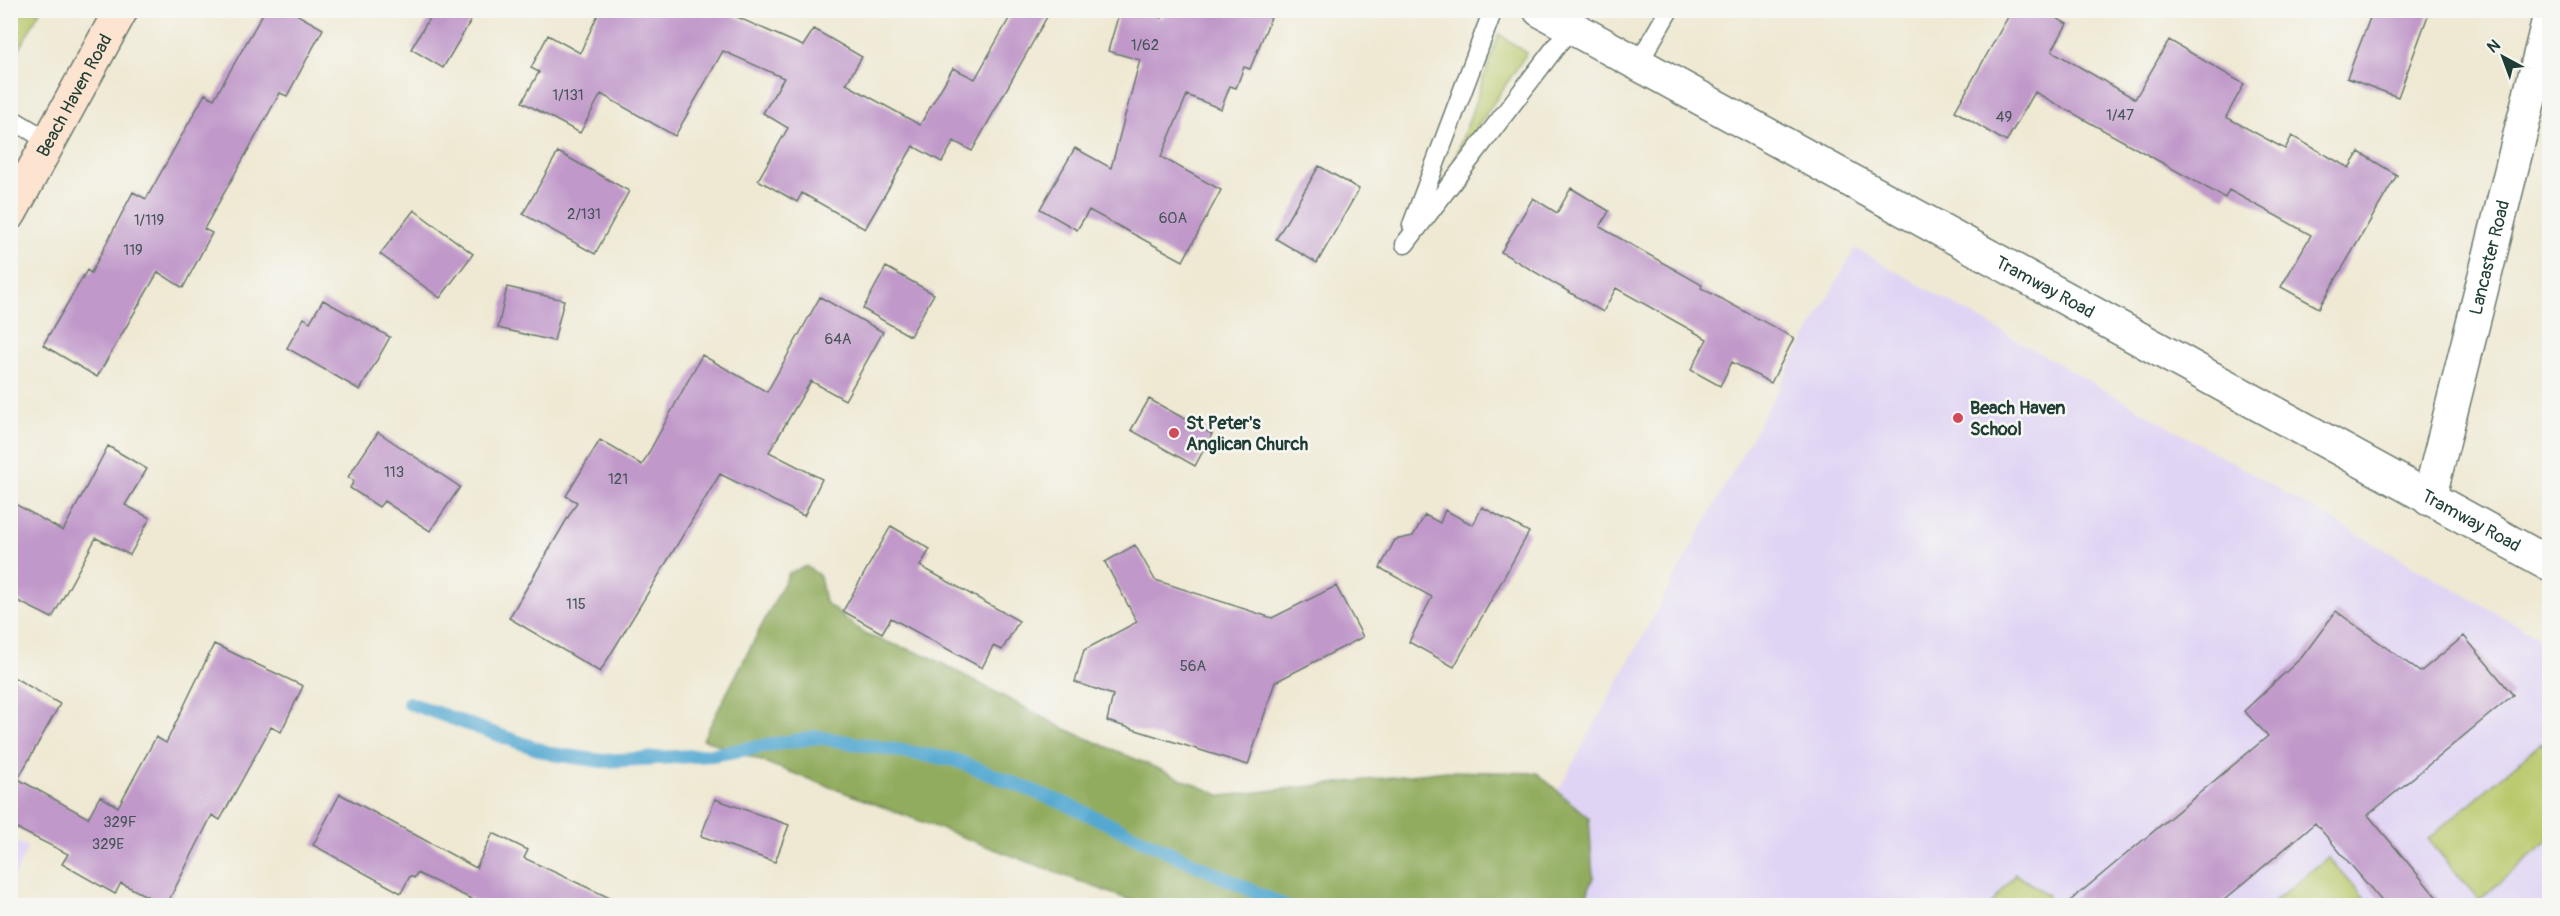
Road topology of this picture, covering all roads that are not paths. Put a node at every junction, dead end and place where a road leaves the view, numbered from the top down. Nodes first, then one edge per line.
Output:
1 (122, 10) edge
2 (1493, 10) edge
3 (1540, 10) edge
4 (1669, 10) edge
5 (2550, 15) edge
6 (1571, 27) junction
7 (1638, 64) junction
8 (10, 118) edge
9 (50, 142) junction
10 (10, 213) edge
11 (2429, 499) junction
12 (2550, 564) edge

1 - 9 main road, Beach Haven Road
2 - 6 lane
3 - 6 street, Tramway Road
4 - 7 lane
5 - 11 street, Lancaster Road
6 - 7 street, Tramway Road
7 - 11 street, Tramway Road
8 - 9 lane
9 - 10 main road, Beach Haven Road
11 - 12 street, Tramway Road

